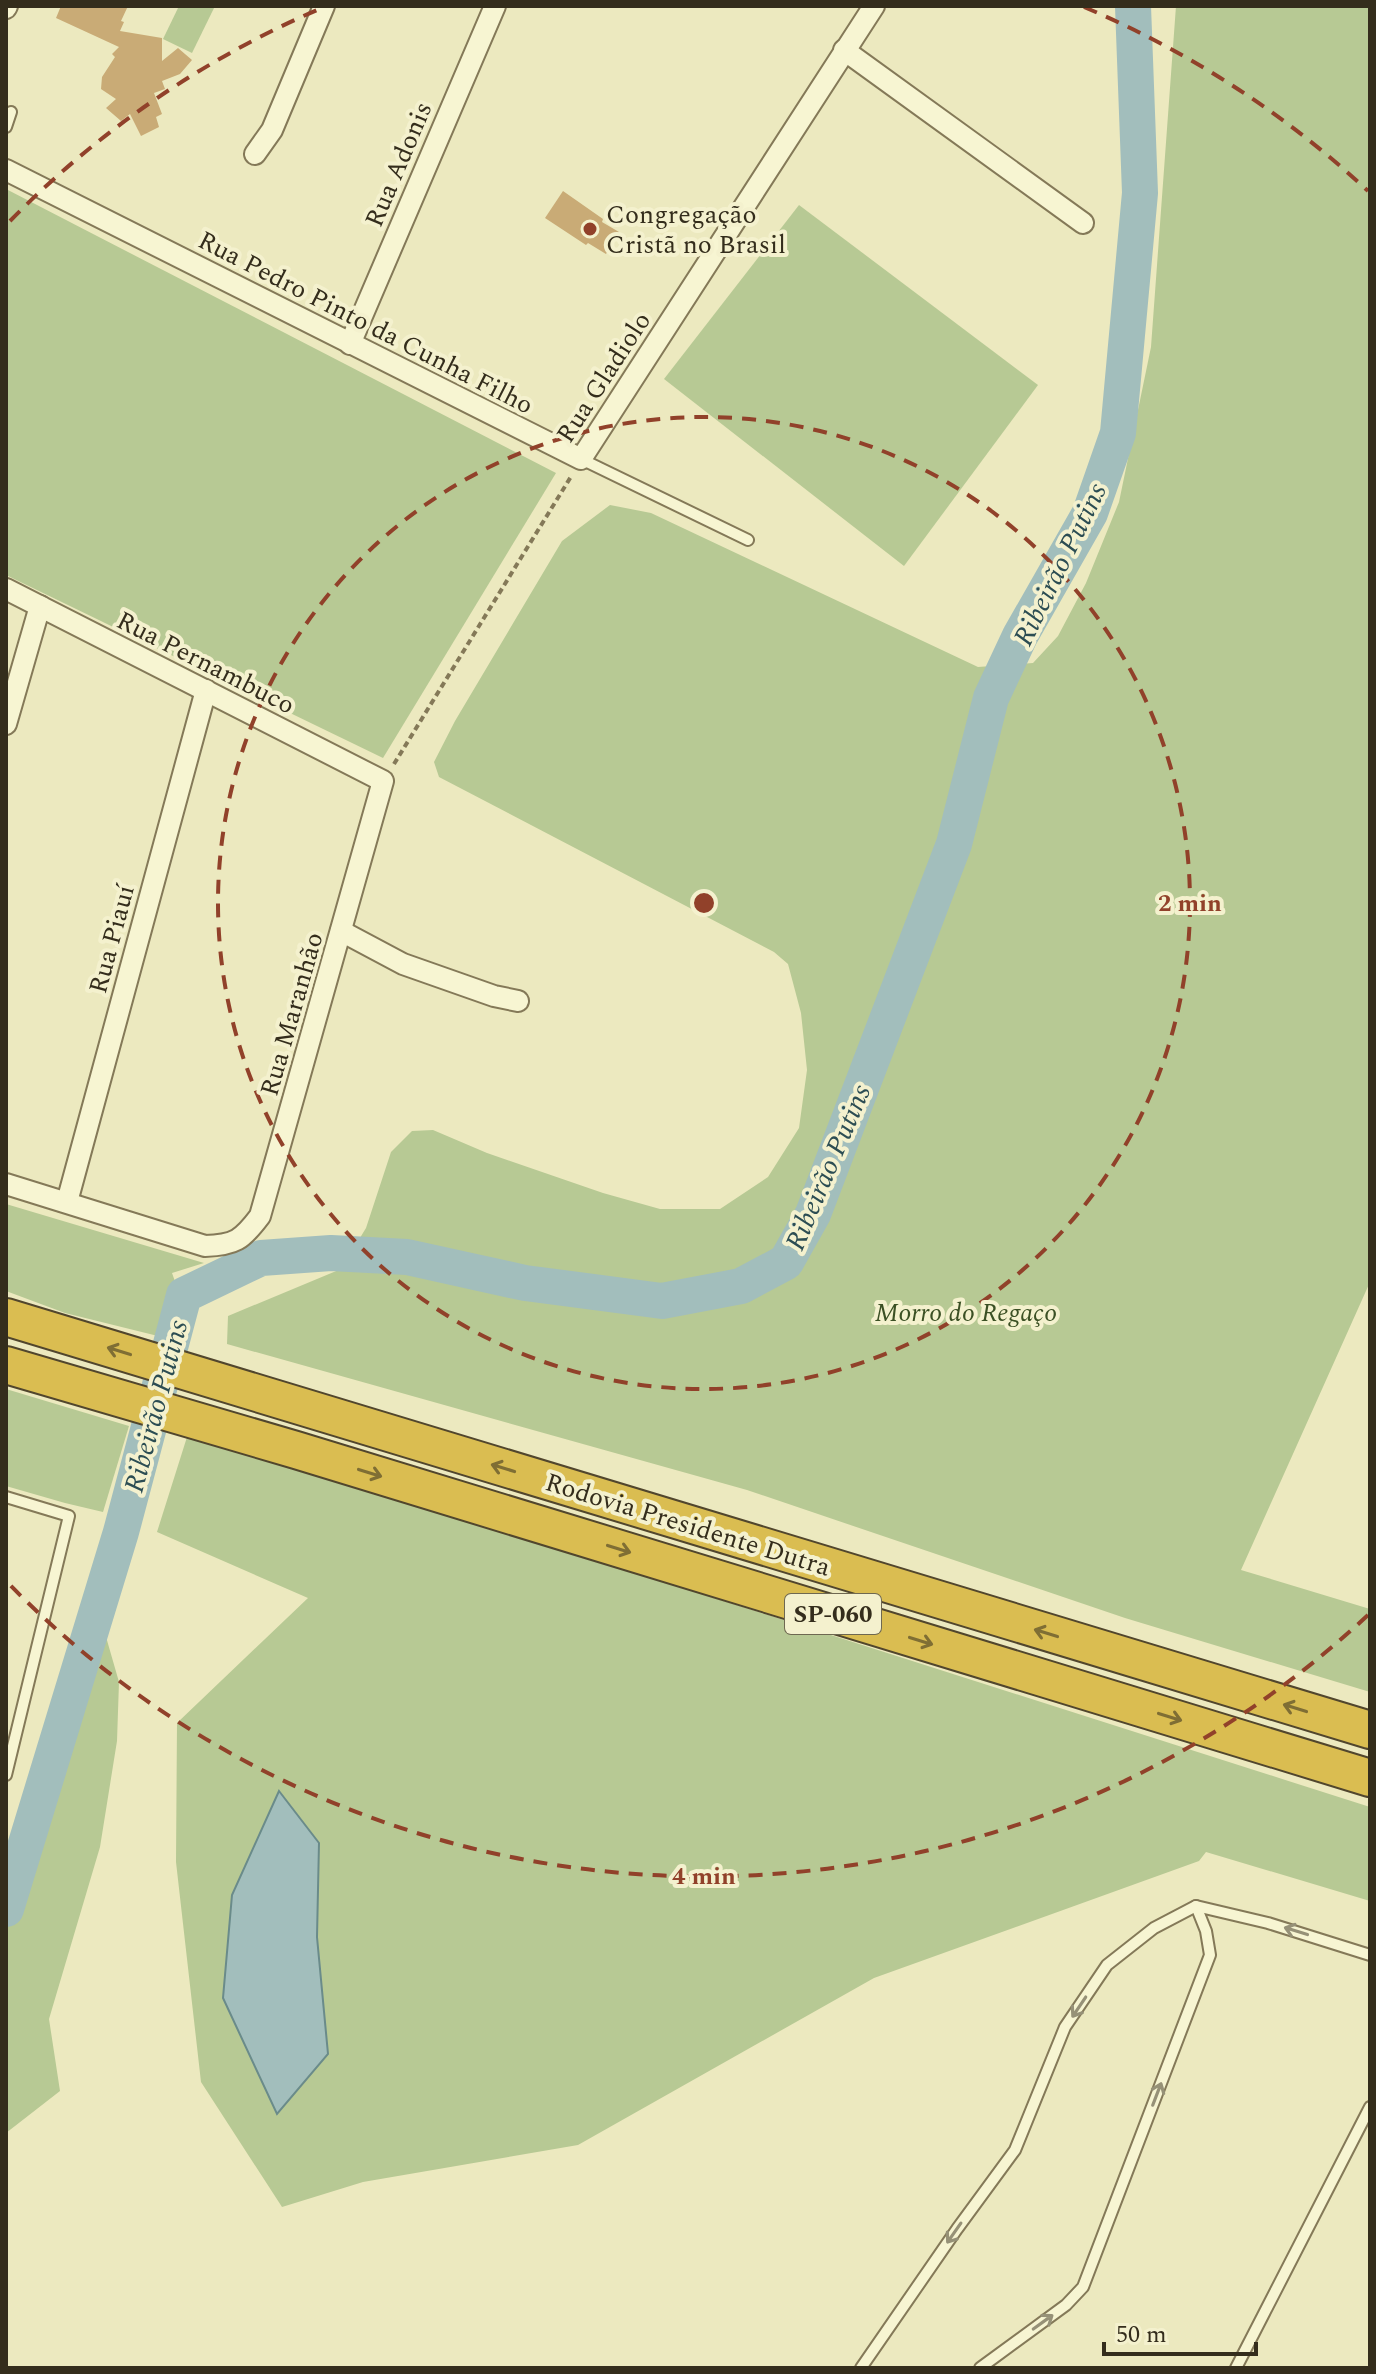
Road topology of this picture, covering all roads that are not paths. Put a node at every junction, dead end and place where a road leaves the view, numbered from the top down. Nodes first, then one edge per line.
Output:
1 (324, 6) edge
2 (495, 6) edge
3 (874, 6) edge
4 (844, 50) junction
5 (11, 112) dead end
6 (6, 127) edge
7 (255, 154) dead end
8 (6, 170) edge
9 (1083, 223) dead end
10 (350, 344) junction
11 (581, 459) junction
12 (748, 540) dead end
13 (6, 589) edge
14 (40, 606) junction
15 (206, 690) junction
16 (6, 724) edge
17 (383, 781) joint
18 (341, 931) junction
19 (518, 1001) dead end
20 (6, 1184) edge
21 (67, 1202) junction
22 (6, 1317) edge
23 (6, 1365) edge
24 (6, 1497) edge
25 (1370, 1730) edge
26 (6, 1775) edge
27 (1370, 1778) edge
28 (1196, 1906) junction
29 (1370, 1955) edge
30 (1370, 2107) edge
31 (861, 2368) edge
32 (980, 2368) edge
33 (1236, 2368) edge

1 - 7 street
2 - 10 street, Rua Adonis
3 - 4 street, Rua Gladiolo
4 - 9 street
4 - 11 street, Rua Gladiolo
5 - 6 lane
8 - 10 street, Rua Pedro Pinto da Cunha Filho
10 - 11 street, Rua Pedro Pinto da Cunha Filho
11 - 12 lane, Rua Pedro Pinto da Cunha Filho
13 - 14 street, Rua Pernambuco
14 - 15 street, Rua Pernambuco
14 - 16 street
15 - 17 street, Rua Pernambuco
15 - 21 street, Rua Piauí
17 - 18 street, Rua Maranhão
18 - 19 street
18 - 21 street, Rua Maranhão
20 - 21 street
25 -> 22 highway, Rodovia Presidente Dutra / SP-060
23 -> 27 highway, Rodovia Presidente Dutra / SP-060
24 - 26 lane
29 -> 28 lane
28 -> 31 lane
32 -> 28 lane
30 - 33 lane

